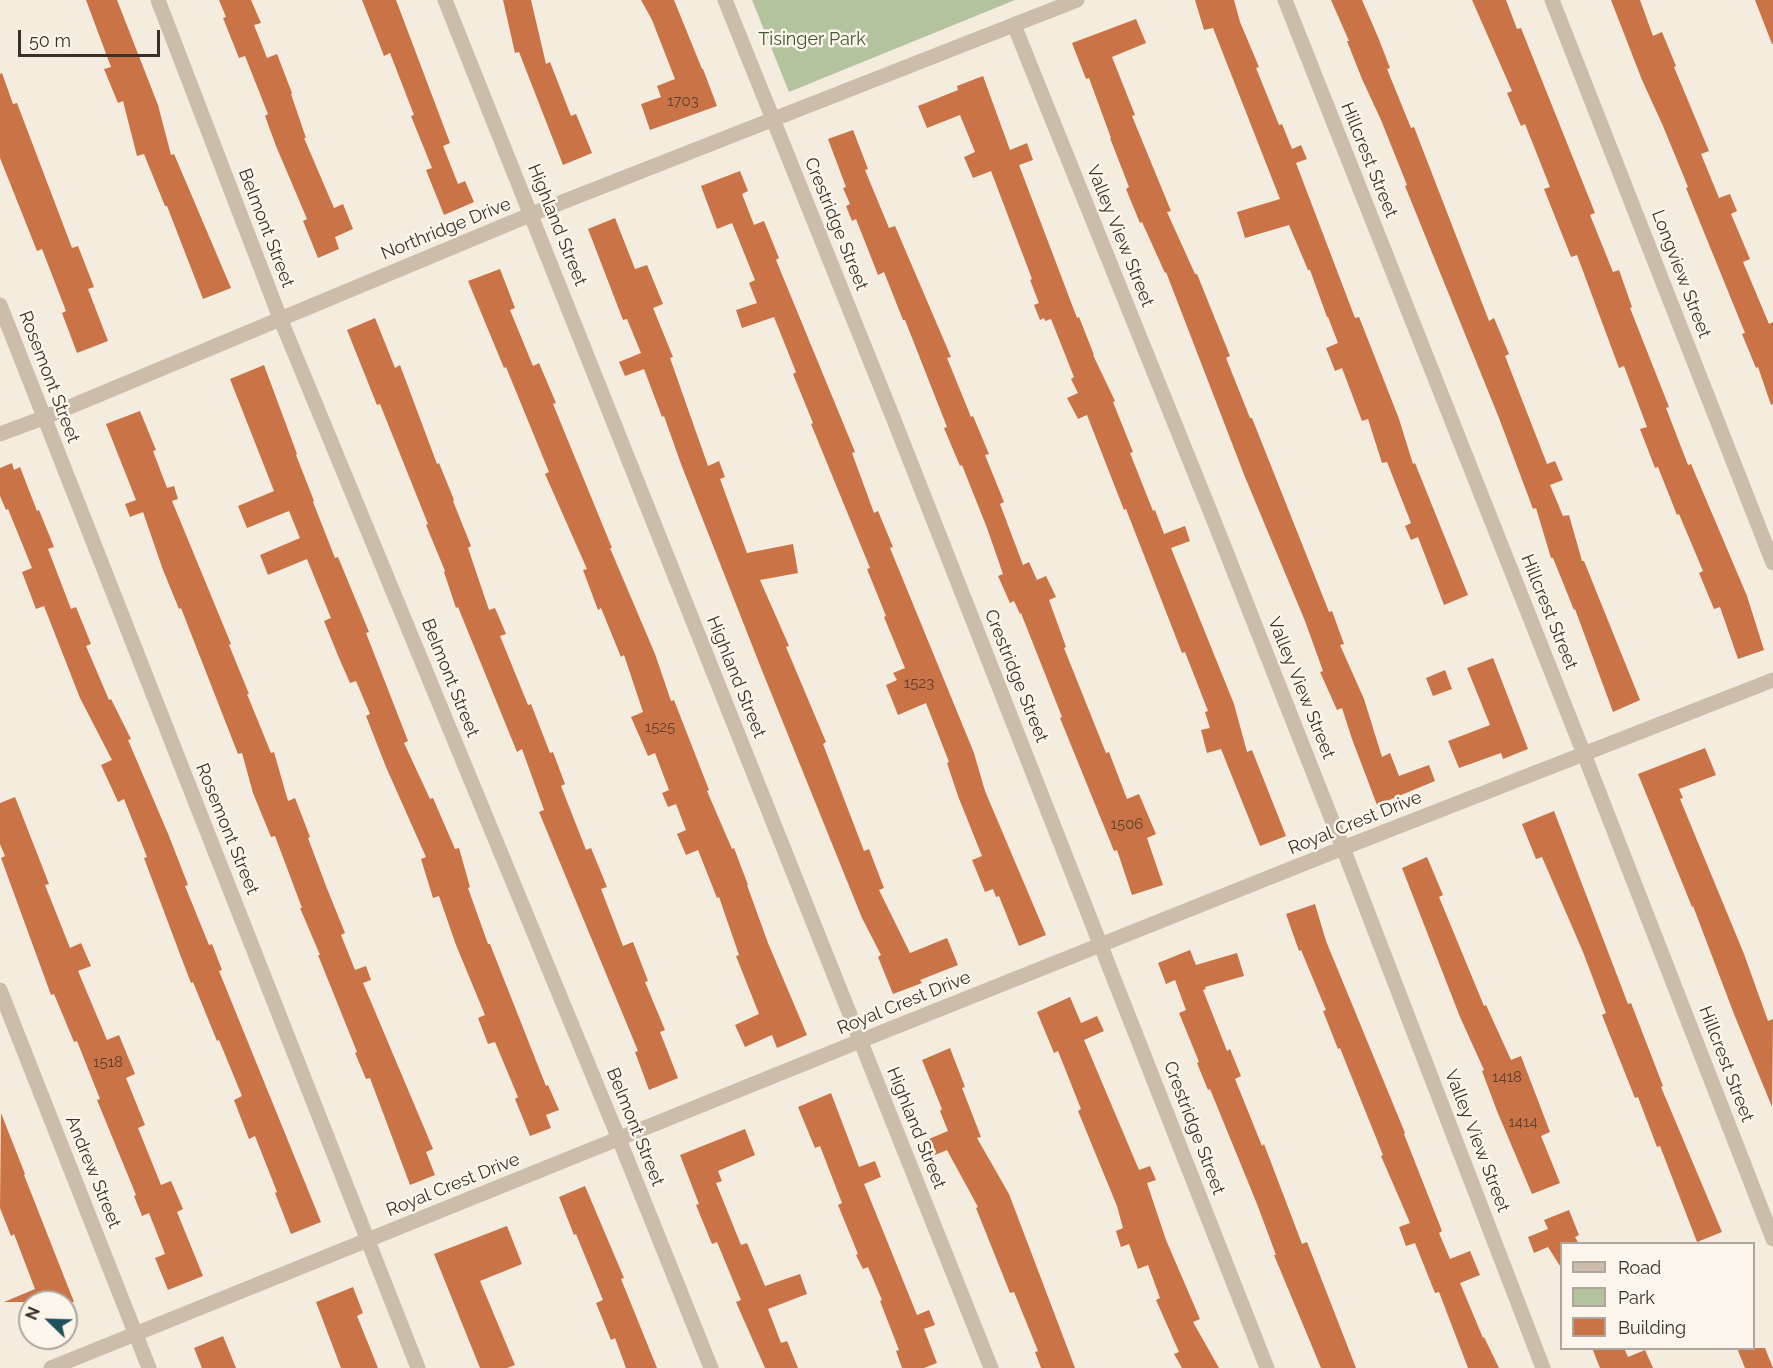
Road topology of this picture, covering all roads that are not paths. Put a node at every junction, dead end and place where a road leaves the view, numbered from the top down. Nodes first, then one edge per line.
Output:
1 (158, 0) edge
2 (445, 0) edge
3 (724, 0) edge
4 (1077, 0) edge
5 (1285, 0) edge
6 (1552, 0) edge
7 (1014, 25) junction
8 (773, 120) junction
9 (532, 214) junction
10 (0, 305) edge
11 (280, 318) junction
12 (43, 418) junction
13 (0, 434) edge
14 (1773, 562) edge
15 (1773, 680) edge
16 (1584, 754) junction
17 (1343, 848) junction
18 (1101, 945) junction
19 (0, 990) edge
20 (860, 1041) junction
21 (619, 1139) junction
22 (1773, 1239) edge
23 (367, 1241) junction
24 (137, 1335) junction
25 (51, 1368) edge
26 (149, 1368) edge
27 (418, 1368) edge
28 (711, 1368) edge
29 (991, 1368) edge
30 (1267, 1368) edge
31 (1543, 1368) edge

1 - 11 street, Belmont Street
2 - 9 street, Highland Street
3 - 8 street, Crestridge Street
4 - 7 street, Northridge Drive
5 - 16 street, Hillcrest Street
6 - 14 street, Longview Street
7 - 8 street, Northridge Drive
7 - 17 street, Valley View Street
8 - 9 street, Northridge Drive
8 - 18 street, Crestridge Street
9 - 11 street, Northridge Drive
9 - 20 street, Highland Street
10 - 12 street, Rosemont Street
11 - 12 street, Northridge Drive
11 - 21 street, Belmont Street
12 - 13 street, Northridge Drive
12 - 23 street, Rosemont Street
15 - 16 street, Royal Crest Drive
16 - 17 street, Royal Crest Drive
16 - 22 street, Hillcrest Street
17 - 18 street, Royal Crest Drive
17 - 31 street, Valley View Street
18 - 20 street, Royal Crest Drive
18 - 30 street, Crestridge Street
19 - 24 street, Andrew Street
20 - 21 street, Royal Crest Drive
20 - 29 street, Highland Street
21 - 23 street, Royal Crest Drive
21 - 28 street, Belmont Street
23 - 24 street, Royal Crest Drive
23 - 27 street, Rosemont Street
24 - 25 street, Royal Crest Drive
24 - 26 street, Andrew Street

